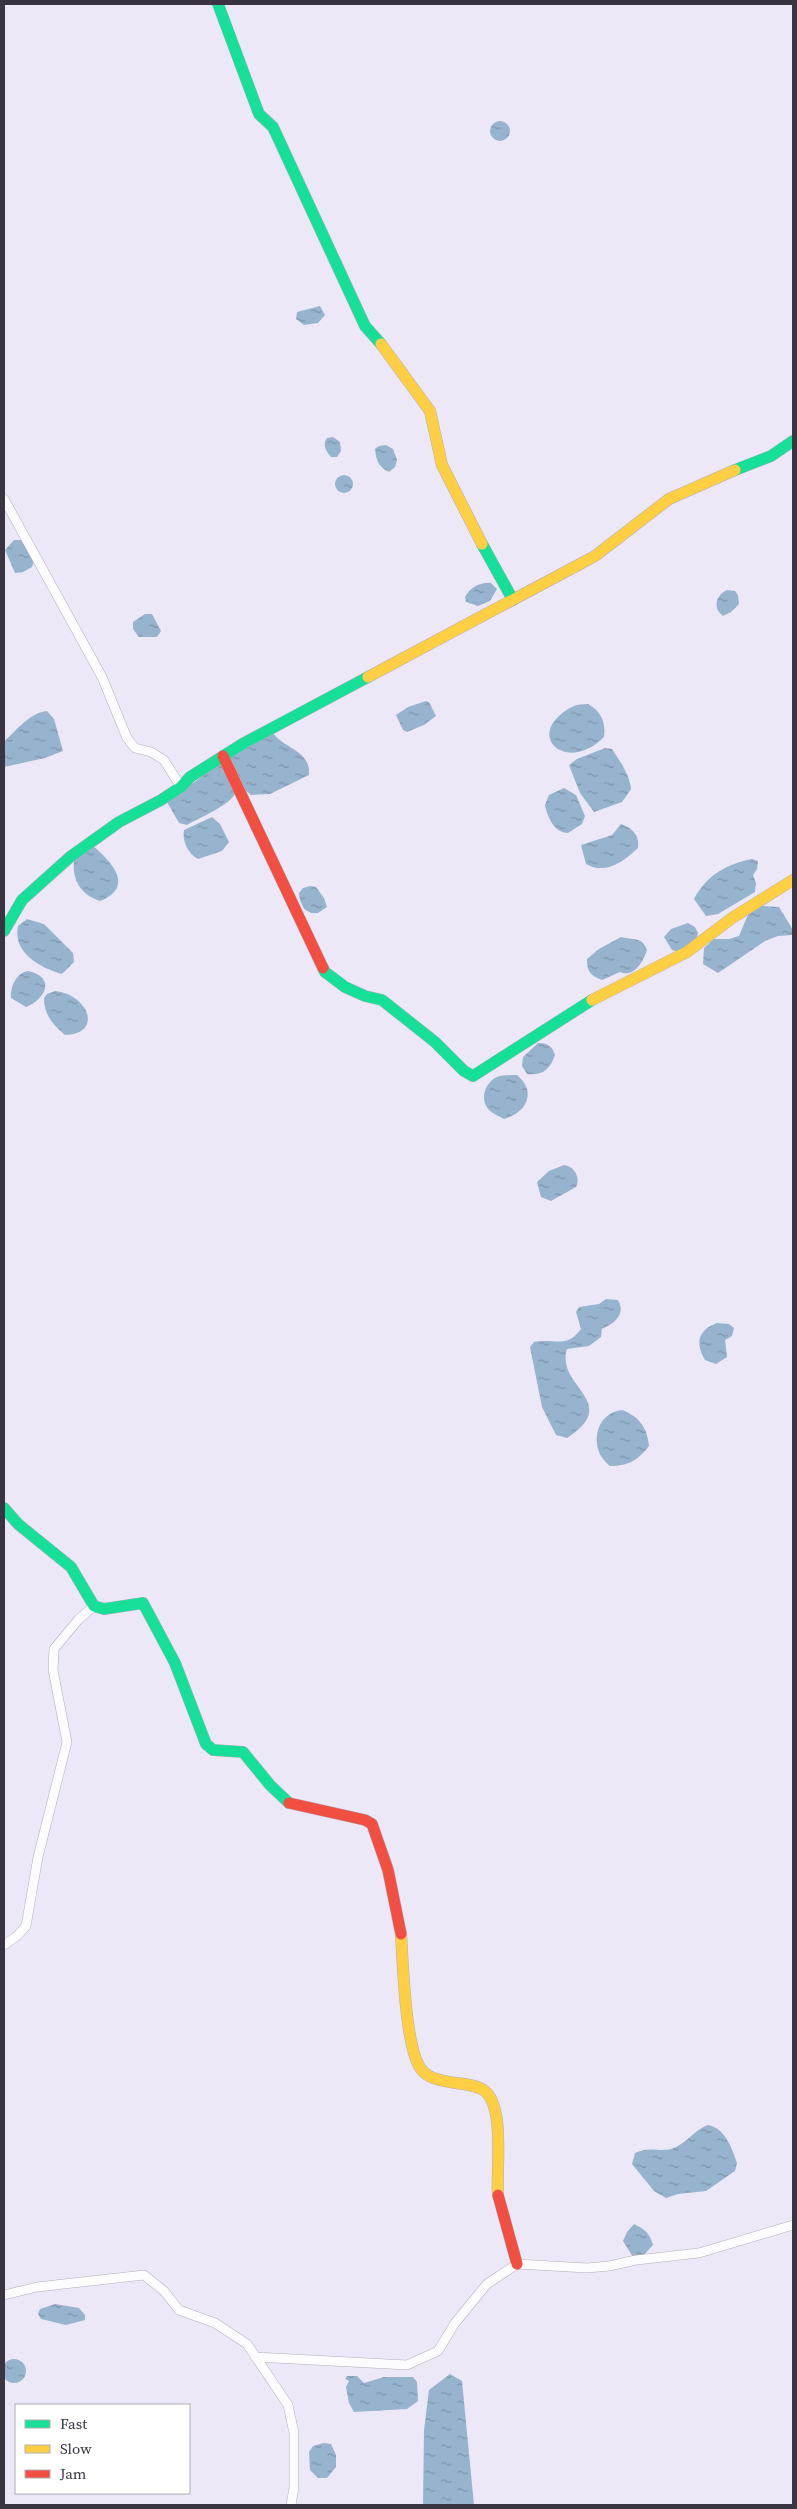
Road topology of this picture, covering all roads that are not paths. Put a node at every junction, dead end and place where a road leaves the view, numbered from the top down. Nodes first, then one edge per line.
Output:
1 (218, 4) edge
2 (793, 441) edge
3 (4, 499) edge
4 (513, 600) junction
5 (223, 756) junction
6 (181, 786) junction
7 (793, 880) edge
8 (4, 931) edge
9 (4, 1508) edge
10 (94, 1606) junction
11 (4, 1945) edge
12 (793, 2225) edge
13 (516, 2264) junction
14 (4, 2295) edge
15 (256, 2357) junction
16 (291, 2505) edge

1 - 4 street
2 - 4 street
3 - 6 street
4 - 5 street
5 - 6 street
5 - 7 street
6 - 8 street
9 - 10 street
10 - 11 street
10 - 13 street
12 - 13 street
13 - 15 street
14 - 15 street
15 - 16 street

